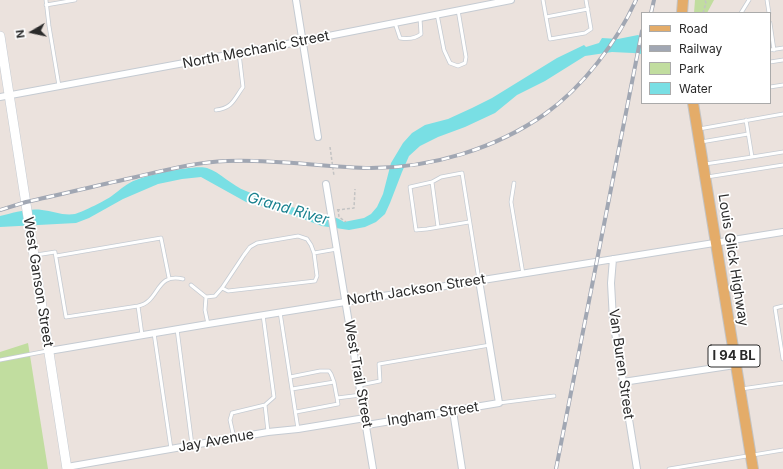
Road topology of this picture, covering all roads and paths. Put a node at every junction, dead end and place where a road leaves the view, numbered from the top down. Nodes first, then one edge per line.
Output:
1 (46, 0) edge
2 (75, 0) edge
3 (296, 0) edge
4 (511, 0) edge
5 (543, 0) edge
6 (586, 0) edge
7 (683, 0) edge
8 (705, 0) edge
9 (749, 0) edge
10 (767, 0) edge
11 (60, 1) edge
12 (46, 5) junction
13 (458, 10) junction
14 (588, 10) junction
15 (682, 12) edge
16 (703, 12) edge
17 (742, 12) edge
18 (769, 12) edge
19 (437, 14) junction
20 (546, 17) junction
21 (420, 18) junction
22 (395, 23) junction
23 (0, 36) edge
24 (771, 36) edge
25 (302, 41) junction
26 (783, 48) edge
27 (772, 50) edge
28 (239, 53) junction
29 (783, 60) edge
30 (771, 62) edge
31 (783, 84) edge
32 (59, 86) junction
33 (771, 87) edge
34 (5, 96) edge
35 (693, 104) edge
36 (216, 110) dead end
37 (783, 114) edge
38 (746, 120) junction
39 (697, 129) junction
40 (748, 134) junction
41 (318, 137) dead end
42 (699, 142) junction
43 (330, 146) dead end
44 (783, 152) edge
45 (752, 157) junction
46 (703, 165) junction
47 (783, 165) edge
48 (334, 176) dead end
49 (705, 178) junction
50 (432, 182) junction
51 (514, 183) dead end
52 (326, 184) dead end
53 (356, 189) dead end
54 (338, 210) junction
55 (331, 212) junction
56 (346, 222) dead end
57 (469, 222) junction
58 (438, 227) junction
59 (783, 232) edge
60 (716, 243) junction
61 (337, 249) junction
62 (314, 253) junction
63 (34, 255) junction
64 (56, 256) junction
65 (613, 258) junction
66 (523, 274) junction
67 (169, 278) junction
68 (184, 279) dead end
69 (479, 280) junction
70 (191, 285) dead end
71 (222, 288) junction
72 (206, 297) junction
73 (346, 301) junction
74 (138, 306) junction
75 (783, 306) edge
76 (280, 312) junction
77 (263, 315) junction
78 (208, 324) junction
79 (177, 329) junction
80 (154, 333) junction
81 (142, 335) junction
82 (490, 345) junction
83 (49, 351) junction
84 (783, 359) edge
85 (0, 360) edge
86 (736, 364) junction
87 (290, 377) junction
88 (334, 382) junction
89 (623, 382) junction
90 (783, 383) edge
91 (359, 385) junction
92 (292, 389) junction
93 (740, 390) junction
94 (361, 394) junction
95 (554, 396) dead end
96 (337, 398) junction
97 (499, 403) junction
98 (265, 405) junction
99 (453, 411) junction
100 (296, 412) junction
101 (365, 418) junction
102 (367, 425) junction
103 (298, 429) junction
104 (268, 432) junction
105 (234, 438) junction
106 (192, 445) junction
107 (171, 449) junction
108 (783, 450) edge
109 (751, 455) junction
110 (67, 468) edge
111 (373, 469) edge
112 (462, 469) edge
113 (637, 469) edge
114 (669, 469) edge
115 (753, 469) edge

1 - 12 lane
2 - 11 lane
3 - 25 street
4 - 13 street, North Mechanic Street
5 - 20 lane
6 - 14 lane
7 - 15 main road
8 - 16 path
9 - 17 lane
10 - 18 lane
11 - 12 lane
12 - 32 lane
13 - 19 street, North Mechanic Street
13 - 19 lane
14 - 20 lane
14 - 20 lane
19 - 21 street, North Mechanic Street
21 - 22 street, North Mechanic Street
21 - 22 lane
22 - 25 street, North Mechanic Street
23 - 34 street, West Ganson Street
24 - 27 lane
25 - 28 street, North Mechanic Street
25 - 41 street
26 - 27 lane
28 - 32 street, North Mechanic Street
28 - 36 lane
29 - 30 lane
31 - 33 lane
32 - 34 street, North Mechanic Street
34 - 63 street, West Ganson Street
35 - 39 main road, Louis Glick Highway / I 94 BL
37 - 38 lane
38 - 39 lane
38 - 40 lane
39 - 42 main road, Louis Glick Highway / I 94 BL
40 - 42 lane
40 - 45 lane
42 - 46 main road, Louis Glick Highway / I 94 BL
43 - 48 path
44 - 45 lane
45 - 46 lane
46 - 49 main road, Louis Glick Highway / I 94 BL
47 - 49 lane
49 - 60 main road, Louis Glick Highway / I 94 BL
50 - 57 lane
50 - 58 lane
50 - 58 lane
51 - 66 lane
52 - 55 street, West Trail Street
53 - 54 path
54 - 55 path
54 - 56 path
55 - 61 street, West Trail Street
57 - 58 lane
57 - 69 lane
59 - 60 street, North Jackson Street
60 - 65 street, North Jackson Street
60 - 86 main road, Louis Glick Highway / I 94 BL
61 - 62 lane
61 - 73 street, West Trail Street
62 - 71 lane
62 - 71 lane
63 - 64 lane
63 - 83 street, West Ganson Street
64 - 67 lane
64 - 74 lane
65 - 66 street, North Jackson Street
65 - 89 street, Van Buren Street
66 - 69 street, North Jackson Street
67 - 68 lane
67 - 74 lane
69 - 73 street, North Jackson Street
69 - 82 street
70 - 72 lane
71 - 72 lane
72 - 78 lane
73 - 76 street, North Jackson Street
73 - 91 street, West Trail Street
74 - 81 lane
75 - 84 lane
76 - 77 street, North Jackson Street
76 - 87 lane
77 - 78 street, North Jackson Street
77 - 98 lane
78 - 79 street, North Jackson Street
79 - 80 street, North Jackson Street
79 - 106 lane
80 - 81 street, North Jackson Street
80 - 107 lane
81 - 83 street, North Jackson Street
82 - 91 lane
82 - 97 street
83 - 85 lane
83 - 110 street, West Ganson Street
86 - 89 street
86 - 93 main road, Louis Glick Highway / I 94 BL
87 - 88 lane
87 - 92 lane
88 - 92 lane
88 - 96 lane
89 - 113 street, Van Buren Street
90 - 93 lane
91 - 94 street, West Trail Street
92 - 100 lane
93 - 109 main road, Louis Glick Highway / I 94 BL
94 - 96 lane
94 - 101 street, West Trail Street
95 - 97 lane
96 - 100 lane
97 - 99 street, Ingham Street
98 - 104 lane
98 - 105 lane
99 - 102 street, Ingham Street
99 - 112 street
100 - 103 lane
101 - 102 street, West Trail Street
101 - 103 street, Jay Avenue
102 - 111 street, West Trail Street
103 - 104 street, Jay Avenue
104 - 105 street, Jay Avenue
105 - 106 street, Jay Avenue
106 - 107 street, Jay Avenue
107 - 110 street, Jay Avenue
108 - 109 lane
109 - 114 lane
109 - 115 main road, Louis Glick Highway / I 94 BL

